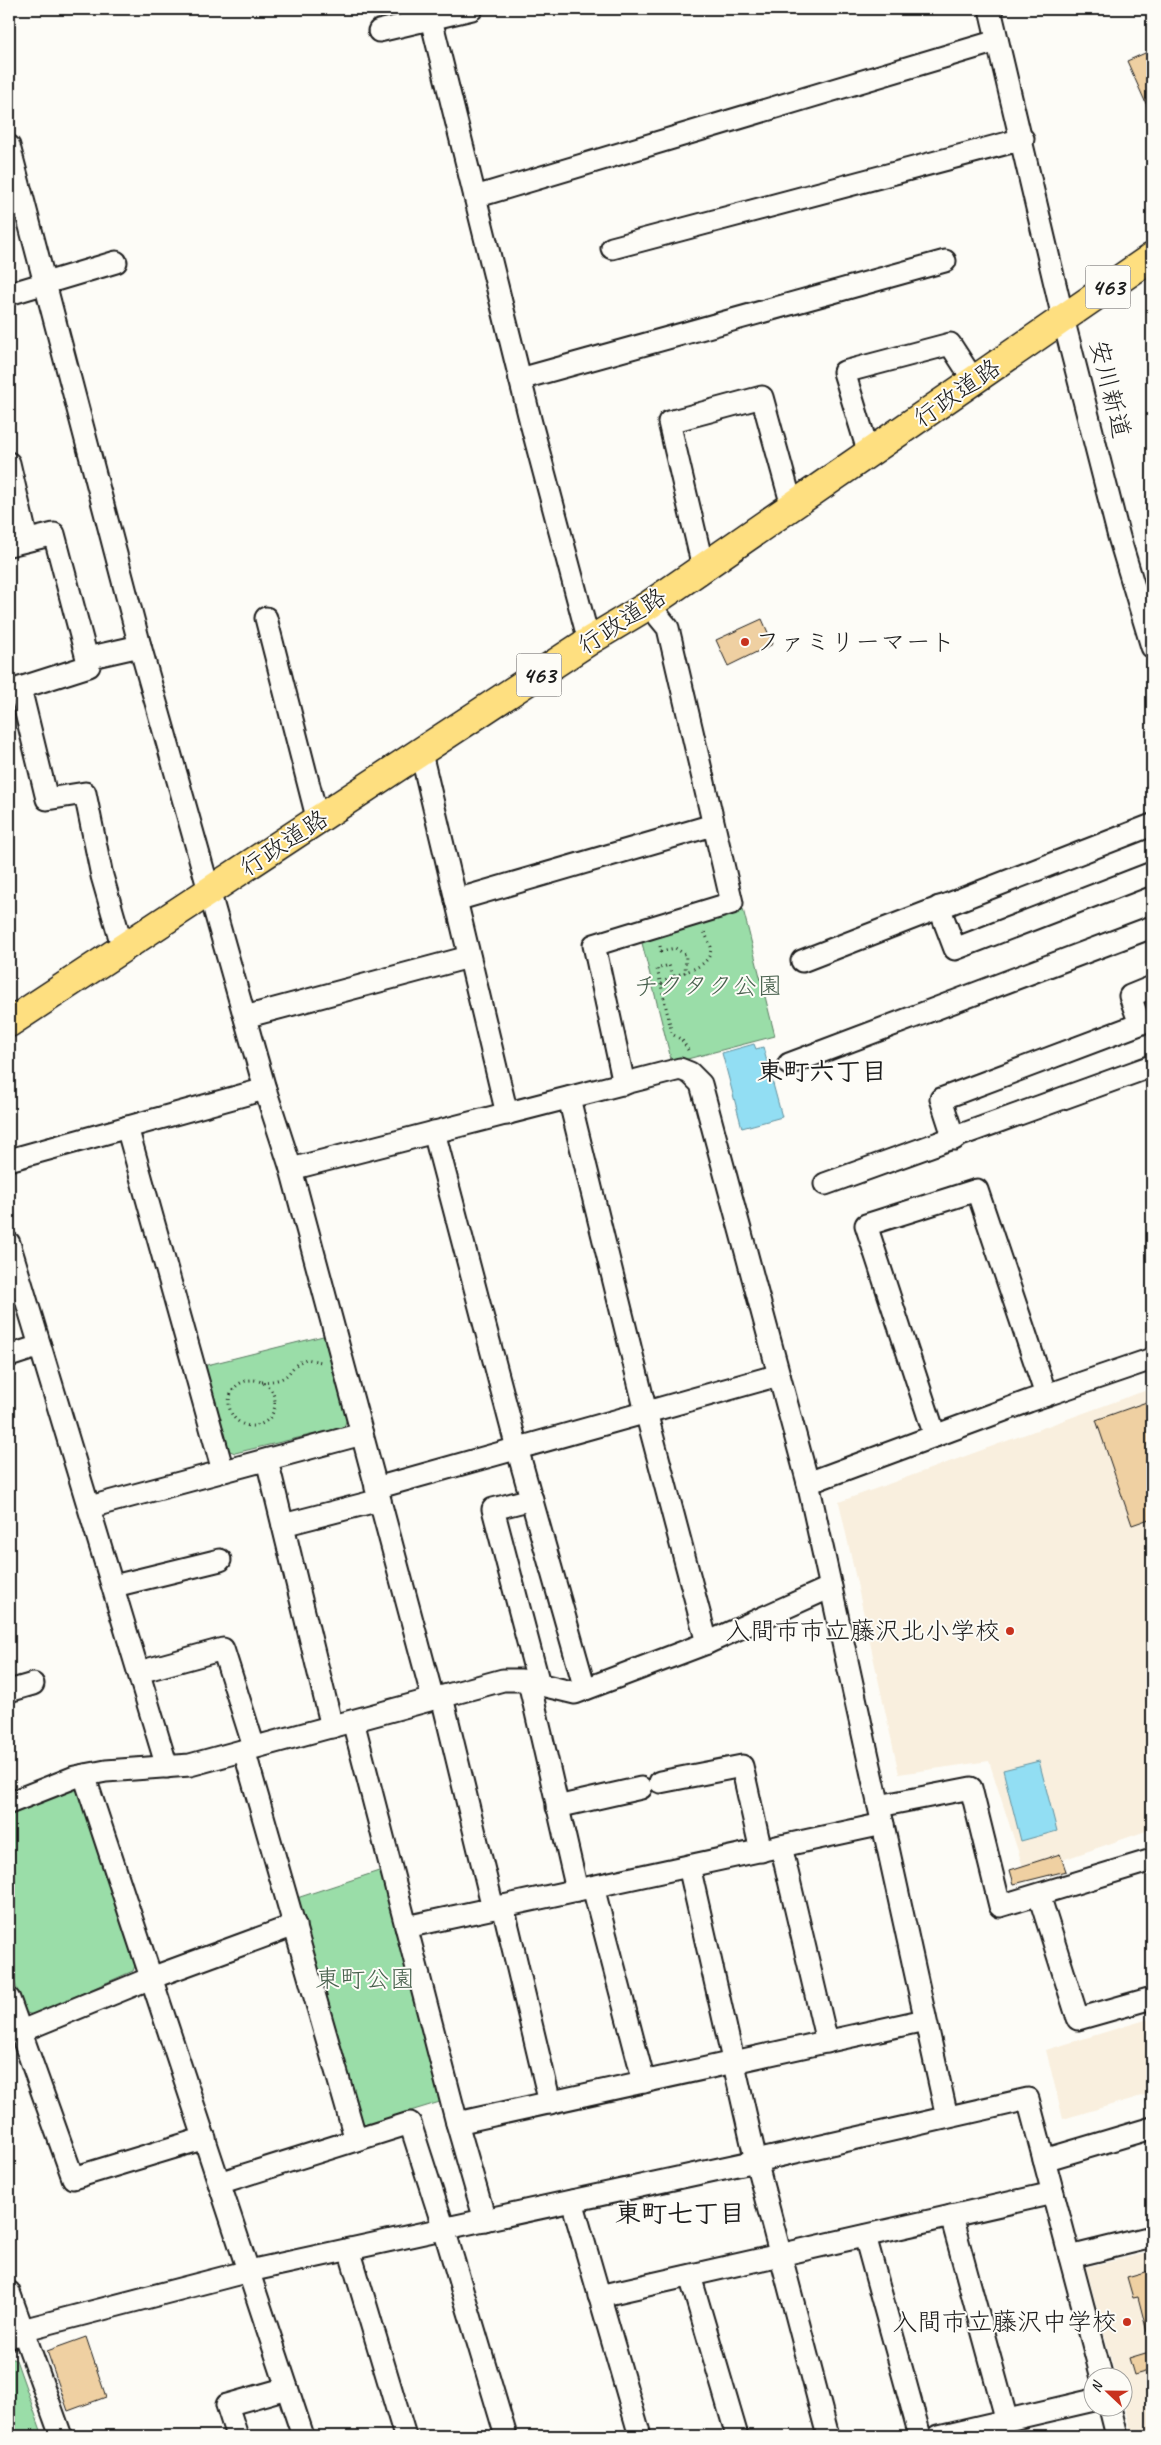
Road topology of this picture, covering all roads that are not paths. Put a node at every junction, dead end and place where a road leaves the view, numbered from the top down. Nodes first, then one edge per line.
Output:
1 (472, 9) edge
2 (990, 9) edge
3 (431, 19) junction
4 (378, 30) dead end
5 (997, 41) junction
6 (1023, 140) junction
7 (9, 146) edge
8 (475, 197) junction
9 (612, 248) dead end
10 (1152, 257) edge
11 (945, 261) dead end
12 (116, 262) dead end
13 (44, 283) junction
14 (9, 294) edge
15 (1063, 318) junction
16 (520, 379) junction
17 (974, 381) junction
18 (868, 454) junction
19 (9, 463) edge
20 (792, 506) junction
21 (18, 543) edge
22 (703, 567) junction
23 (649, 605) junction
24 (266, 618) dead end
25 (589, 641) junction
26 (140, 646) junction
27 (1152, 647) edge
28 (87, 658) junction
29 (421, 753) junction
30 (318, 821) junction
31 (713, 824) junction
32 (1152, 825) edge
33 (1152, 873) edge
34 (210, 892) junction
35 (456, 900) junction
36 (938, 908) junction
37 (1152, 927) edge
38 (123, 949) junction
39 (469, 957) junction
40 (802, 961) dead end
41 (1152, 988) edge
42 (245, 1017) junction
43 (9, 1023) edge
44 (788, 1064) dead end
45 (1152, 1066) edge
46 (624, 1084) junction
47 (265, 1089) junction
48 (569, 1098) junction
49 (507, 1114) junction
50 (127, 1127) junction
51 (434, 1132) junction
52 (954, 1138) junction
53 (9, 1160) edge
54 (292, 1169) junction
55 (825, 1184) dead end
56 (9, 1243) edge
57 (40, 1346) junction
58 (9, 1356) edge
59 (1152, 1359) edge
60 (779, 1374) junction
61 (1046, 1395) junction
62 (646, 1412) junction
63 (362, 1434) junction
64 (935, 1436) junction
65 (518, 1448) junction
66 (268, 1460) junction
67 (223, 1471) junction
68 (808, 1483) junction
69 (378, 1494) junction
70 (532, 1499) junction
71 (90, 1507) junction
72 (283, 1524) junction
73 (220, 1560) dead end
74 (114, 1586) junction
75 (830, 1587) junction
76 (707, 1643) junction
77 (139, 1672) junction
78 (534, 1683) junction
79 (32, 1684) dead end
80 (585, 1689) junction
81 (9, 1691) edge
82 (437, 1698) junction
83 (353, 1721) junction
84 (332, 1727) junction
85 (249, 1749) junction
86 (168, 1766) junction
87 (84, 1775) junction
88 (9, 1803) edge
89 (557, 1807) junction
90 (881, 1815) junction
91 (771, 1848) junction
92 (1152, 1860) edge
93 (689, 1866) junction
94 (585, 1889) junction
95 (1038, 1894) junction
96 (498, 1907) junction
97 (295, 1925) junction
98 (406, 1927) junction
99 (152, 1978) junction
100 (1152, 1998) edge
101 (9, 1999) edge
102 (926, 2020) junction
103 (20, 2032) junction
104 (827, 2042) junction
105 (734, 2062) junction
106 (644, 2082) junction
107 (550, 2103) junction
108 (947, 2117) junction
109 (457, 2123) junction
110 (1152, 2128) edge
111 (204, 2138) junction
112 (356, 2140) junction
113 (1044, 2160) junction
114 (756, 2161) junction
115 (220, 2183) junction
116 (1053, 2193) junction
117 (572, 2201) junction
118 (951, 2216) junction
119 (485, 2220) junction
120 (444, 2228) junction
121 (865, 2236) junction
122 (1152, 2236) edge
123 (349, 2249) junction
124 (782, 2255) junction
125 (1070, 2256) junction
126 (249, 2271) junction
127 (690, 2276) junction
128 (9, 2292) edge
129 (600, 2296) junction
130 (15, 2334) edge
131 (1099, 2368) edge
132 (287, 2388) junction
133 (1084, 2402) edge
134 (1112, 2418) edge
135 (1007, 2420) junction
136 (61, 2436) edge
137 (237, 2436) edge
138 (303, 2436) edge
139 (405, 2436) edge
140 (506, 2436) edge
141 (640, 2436) edge
142 (737, 2436) edge
143 (828, 2436) edge
144 (920, 2436) edge
145 (939, 2436) edge
146 (1117, 2436) edge

1 - 3 street
2 - 5 street, 安川新道
3 - 4 street
3 - 8 street
5 - 6 street, 安川新道
5 - 8 street
6 - 9 street
6 - 15 street, 安川新道
7 - 13 street
8 - 16 street
10 - 15 highway, 行政道路 / 463
11 - 16 street
12 - 13 street
13 - 14 street
13 - 26 street
15 - 17 highway, 行政道路 / 463
15 - 27 street, 安川新道
16 - 25 street
17 - 18 highway, 行政道路 / 463
17 - 18 street
18 - 20 highway, 行政道路 / 463
19 - 21 street
20 - 22 highway, 行政道路 / 463
20 - 22 street
21 - 28 street
22 - 23 highway, 行政道路 / 463
23 - 25 highway, 行政道路 / 463
23 - 31 street
24 - 30 street
25 - 29 highway, 行政道路 / 463
26 - 28 street
26 - 34 street
28 - 38 street
29 - 30 highway, 行政道路 / 463
29 - 35 street
30 - 34 highway, 行政道路 / 463
31 - 35 street
31 - 46 street
32 - 36 street
33 - 36 street
34 - 38 highway, 行政道路 / 463
34 - 42 street
35 - 39 street
36 - 40 street
37 - 44 street
38 - 43 highway, 行政道路 / 463
39 - 42 street
39 - 49 street
41 - 52 street
42 - 47 street
45 - 52 street
46 - 48 street
46 - 60 street
47 - 50 street
47 - 54 street
48 - 49 street
48 - 62 street
49 - 51 street
50 - 53 street
50 - 67 street
51 - 54 street
51 - 65 street
52 - 55 street
54 - 63 street
56 - 57 street
57 - 58 street
57 - 71 street
59 - 61 street
60 - 62 street
60 - 68 street
61 - 64 street
61 - 64 street
62 - 65 street
62 - 76 street
63 - 66 street
63 - 69 street
64 - 68 street
65 - 69 street
65 - 70 street
66 - 67 street
66 - 72 street
67 - 71 street
68 - 75 street
69 - 72 street
69 - 82 street
70 - 78 street
70 - 80 street
71 - 74 street
72 - 84 street
73 - 74 street
74 - 77 street
75 - 76 street
75 - 90 street
76 - 80 street
77 - 85 street
77 - 86 street
78 - 80 street
78 - 82 street
78 - 89 street
79 - 81 street
82 - 83 street
82 - 96 street
83 - 84 street
83 - 98 street
84 - 85 street
85 - 86 street
85 - 97 street
86 - 87 street
87 - 88 street
87 - 99 street
89 - 91 street
89 - 94 street
90 - 91 street
90 - 95 street
90 - 102 street
91 - 93 street
91 - 104 street
92 - 95 street
93 - 94 street
93 - 105 street
94 - 96 street
94 - 106 street
95 - 100 street
96 - 98 street
96 - 107 street
97 - 99 street
97 - 112 street
98 - 109 street
99 - 103 street
99 - 111 street
101 - 103 street
102 - 104 street
102 - 108 street
103 - 111 street
104 - 105 street
105 - 106 street
105 - 114 street
106 - 107 street
107 - 109 street
108 - 113 street
108 - 114 street
109 - 119 street
110 - 113 street
111 - 115 street
112 - 115 street
112 - 120 street
113 - 116 street
114 - 117 street
114 - 124 street
115 - 126 street
116 - 118 street
116 - 125 street
117 - 119 street
117 - 129 street
118 - 121 street
118 - 135 street
119 - 120 street
120 - 123 street
120 - 140 street
121 - 124 street
121 - 144 street
122 - 125 street
123 - 126 street
123 - 139 street
124 - 127 street
124 - 143 street
125 - 131 street
126 - 130 street
126 - 132 street
127 - 129 street
127 - 142 street
128 - 130 street
129 - 141 street
130 - 136 street
132 - 137 street
132 - 138 street
133 - 135 street
134 - 146 street
135 - 145 street

